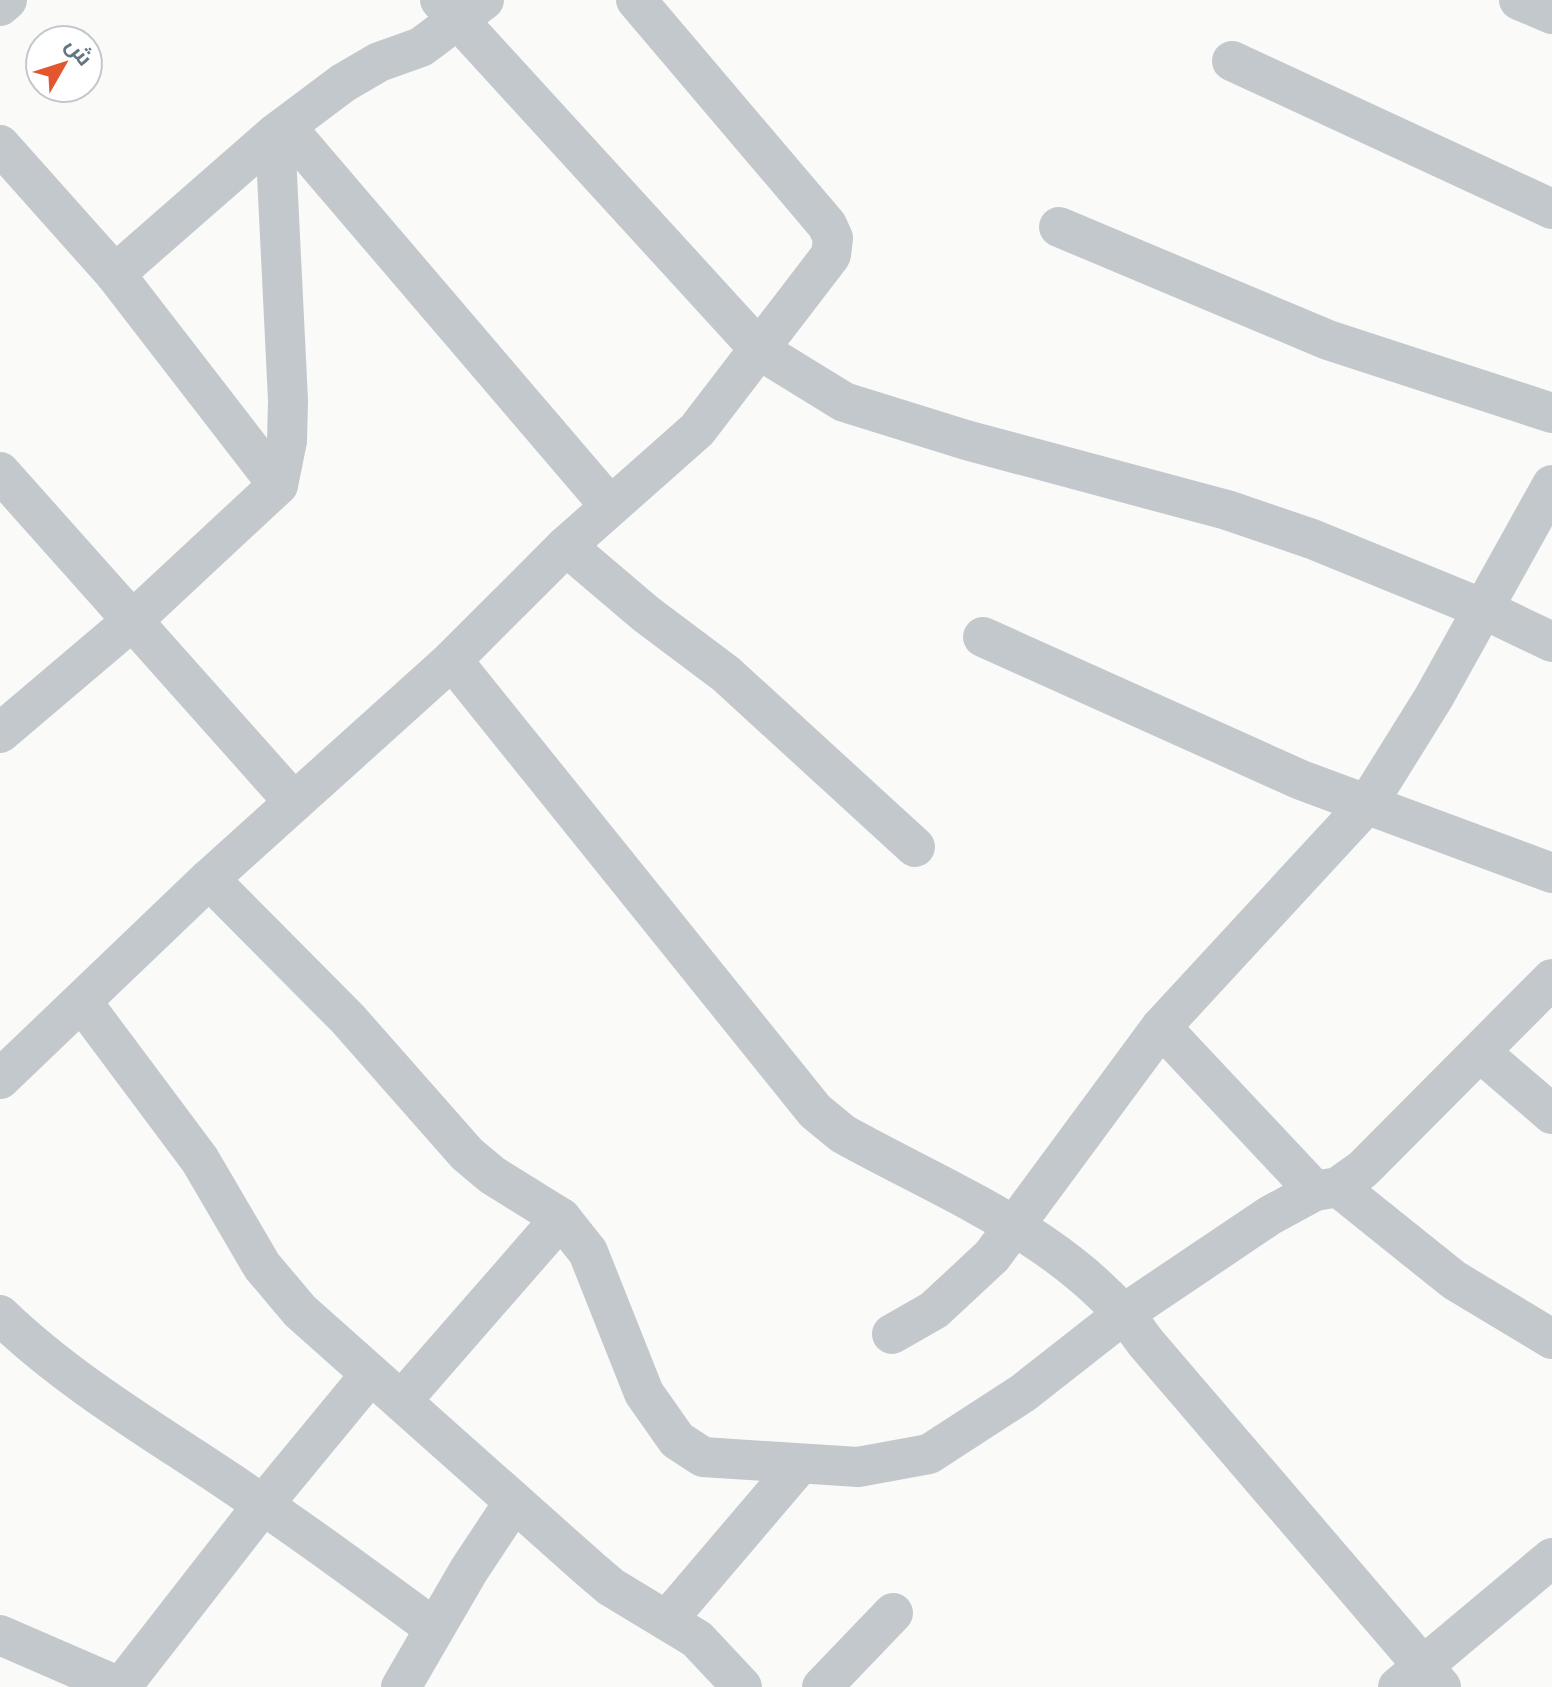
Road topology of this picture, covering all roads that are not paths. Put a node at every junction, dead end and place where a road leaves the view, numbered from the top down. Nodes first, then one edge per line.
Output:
1 (7, 0) edge
2 (636, 0) edge
3 (1519, 0) edge
4 (0, 6) edge
5 (460, 6) edge
6 (1552, 14) edge
7 (1232, 61) dead end
8 (281, 130) junction
9 (0, 145) edge
10 (1552, 209) edge
11 (1059, 227) dead end
12 (115, 274) junction
13 (761, 351) junction
14 (1552, 413) edge
15 (0, 472) edge
16 (278, 485) junction
17 (1552, 485) edge
18 (610, 506) junction
19 (566, 546) junction
20 (1481, 608) junction
21 (132, 621) junction
22 (983, 637) dead end
23 (1552, 642) edge
24 (452, 660) junction
25 (0, 733) edge
26 (294, 802) junction
27 (1368, 803) junction
28 (915, 847) dead end
29 (1552, 873) edge
30 (209, 879) junction
31 (1552, 979) edge
32 (82, 1002) junction
33 (1161, 1027) junction
34 (1480, 1052) junction
35 (0, 1079) edge
36 (1552, 1114) edge
37 (1327, 1189) junction
38 (561, 1218) junction
39 (1015, 1227) junction
40 (1125, 1313) junction
41 (0, 1315) edge
42 (892, 1334) dead end
43 (1552, 1339) edge
44 (370, 1375) junction
45 (403, 1399) junction
46 (799, 1465) junction
47 (514, 1502) junction
48 (262, 1506) junction
49 (1552, 1558) edge
50 (893, 1613) dead end
51 (667, 1620) junction
52 (434, 1628) junction
53 (0, 1635) edge
54 (1421, 1680) edge
55 (121, 1687) edge
56 (401, 1687) edge
57 (742, 1687) edge
58 (822, 1687) edge

1 - 4 street
2 - 13 street
3 - 6 street
5 - 8 street
5 - 13 street
7 - 10 street
8 - 12 street
8 - 16 street
8 - 18 street
9 - 12 street
11 - 14 street
12 - 16 street
13 - 18 street
13 - 20 street
15 - 21 street
16 - 21 street
17 - 20 street
18 - 19 street
19 - 24 street
19 - 28 street
20 - 23 street
20 - 27 street
21 - 25 street
21 - 26 street
22 - 27 street
24 - 26 street
24 - 39 street
26 - 30 street
27 - 29 street
27 - 33 street
30 - 32 street
30 - 38 street
31 - 34 street
32 - 35 street
32 - 44 street
33 - 37 street
33 - 39 street
34 - 36 street
34 - 37 street
37 - 40 street
37 - 43 street
38 - 45 street
38 - 46 street
39 - 40 street
39 - 42 street
40 - 46 street
40 - 54 street
41 - 48 street
44 - 45 street
44 - 48 street
45 - 47 street
46 - 51 street
47 - 51 street
47 - 52 street
48 - 52 street
48 - 55 street
49 - 54 street
50 - 58 street
51 - 57 street
52 - 56 street
53 - 55 street

